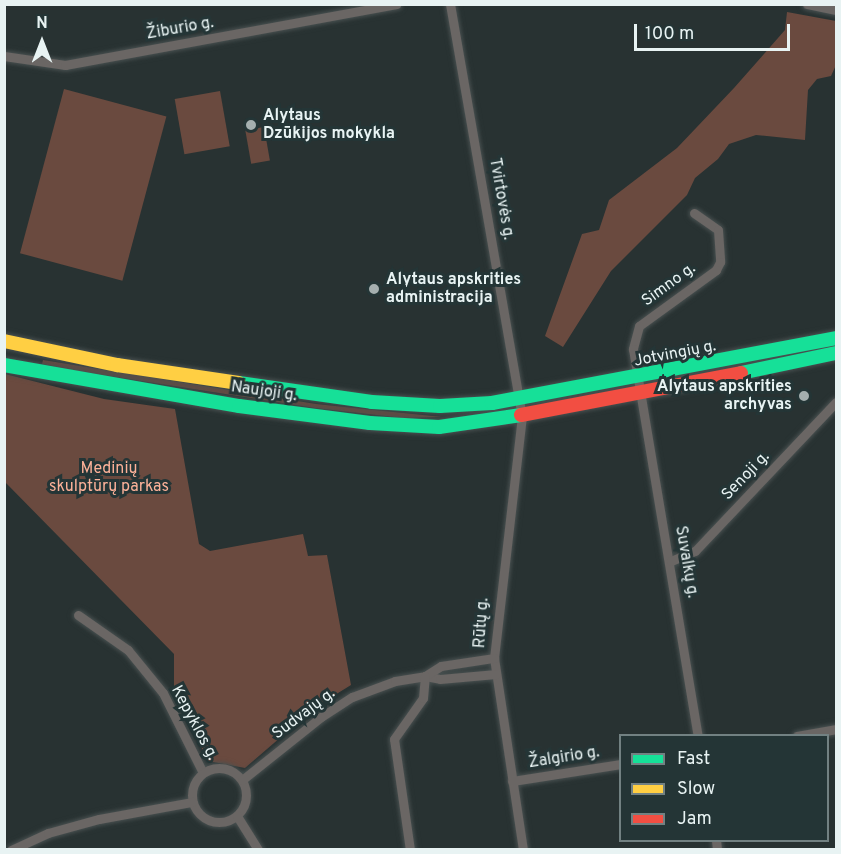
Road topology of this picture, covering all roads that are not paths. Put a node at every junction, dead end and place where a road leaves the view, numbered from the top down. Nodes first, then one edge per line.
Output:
1 (396, 4) edge
2 (450, 4) edge
3 (807, 4) edge
4 (837, 10) edge
5 (4, 56) edge
6 (694, 213) dead end
7 (837, 338) edge
8 (4, 341) edge
9 (837, 353) edge
10 (4, 364) edge
11 (638, 378) junction
12 (641, 394) junction
13 (520, 398) junction
14 (837, 402) edge
15 (522, 416) junction
16 (671, 561) junction
17 (78, 615) dead end
18 (495, 658) junction
19 (496, 674) junction
20 (425, 676) junction
21 (837, 729) edge
22 (699, 734) edge
23 (804, 734) edge
24 (619, 764) edge
25 (203, 773) junction
26 (242, 780) junction
27 (512, 781) junction
28 (192, 802) junction
29 (237, 816) junction
30 (11, 849) edge
31 (258, 849) edge
32 (410, 849) edge
33 (523, 849) edge

1 - 5 street, Žiburio g.
2 - 13 street, Tvirtovės g.
3 - 4 street
6 - 11 street, Simno g.
7 - 11 main road, Jotvingių g.
8 - 13 main road, Naujoji g.
9 - 12 main road, Jotvingių g.
10 - 15 main road, Naujoji g.
11 - 12 street, Simno g.
11 - 13 main road, Jotvingių g.
12 - 15 main road, Jotvingių g.
12 - 16 street, Suvalkų g.
13 - 15 street, Rūtų g.
14 - 16 street, Senoji g.
15 - 18 street, Rūtų g.
16 - 22 street, Suvalkų g.
17 - 25 street, Kepyklos g.
18 - 19 street, Rūtų g.
18 - 20 street, Sudvajų g.
19 - 20 street, Sudvajų g.
19 - 27 street, Rūtų g.
20 - 26 street, Sudvajų g.
20 - 32 street
21 - 23 street
24 - 27 street, Žalgirio g.
25 - 26 street
25 - 28 street
26 - 29 street
27 - 33 street, Rūtų g.
28 - 29 street
28 - 30 street
29 - 31 street

